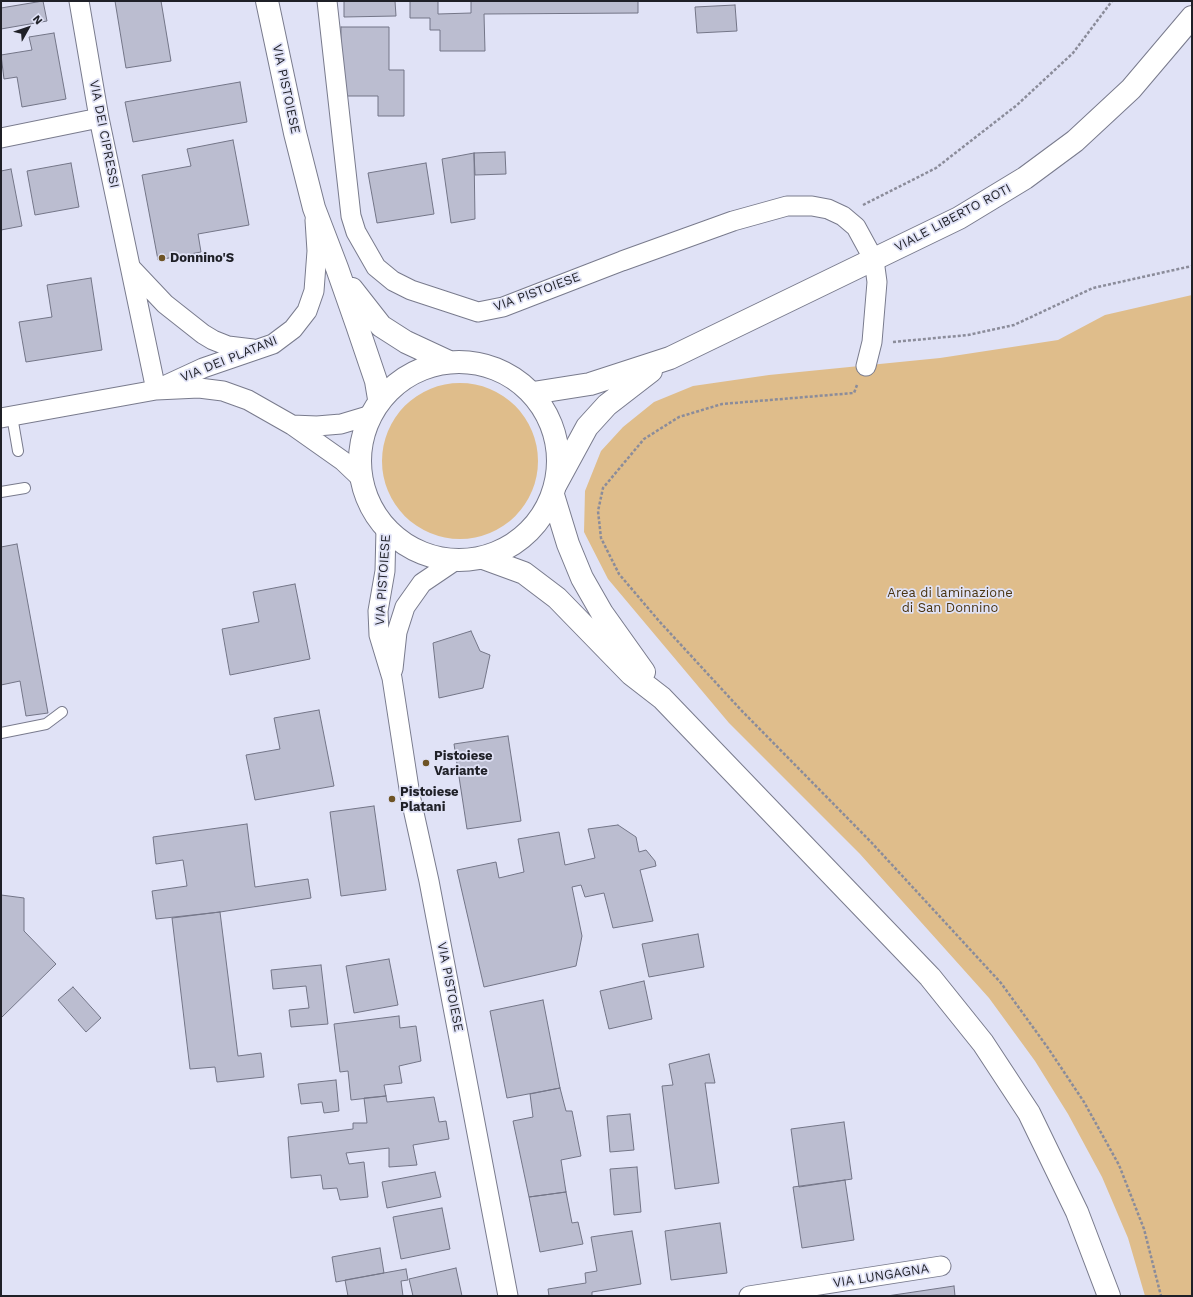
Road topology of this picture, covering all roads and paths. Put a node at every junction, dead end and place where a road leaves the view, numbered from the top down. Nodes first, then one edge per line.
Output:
1 (79, 1) edge
2 (267, 1) edge
3 (327, 1) edge
4 (1112, 1) edge
5 (1192, 16) edge
6 (99, 118) junction
7 (1, 138) edge
8 (314, 208) junction
9 (843, 216) junction
10 (874, 260) junction
11 (1192, 266) edge
12 (131, 267) junction
13 (337, 268) junction
14 (872, 342) junction
15 (258, 350) junction
16 (670, 358) junction
17 (449, 362) junction
18 (866, 366) joint
19 (156, 390) junction
20 (533, 393) junction
21 (375, 407) junction
22 (6, 417) edge
23 (292, 425) junction
24 (18, 451) dead end
25 (363, 480) junction
26 (24, 488) dead end
27 (554, 490) junction
28 (1, 492) edge
29 (386, 528) junction
30 (483, 558) junction
31 (453, 562) junction
32 (392, 678) junction
33 (662, 698) junction
34 (62, 712) dead end
35 (1, 733) edge
36 (941, 1266) dead end
37 (508, 1296) edge
38 (749, 1296) edge
39 (1109, 1296) edge
40 (1161, 1296) edge

1 - 6 street, VIA DEI CIPRESSI
2 - 8 main road, VIA PISTOIESE
3 - 9 street, VIA PISTOIESE
4 - 9 path
5 - 10 main road, VIALE LIBERTO ROTI
6 - 7 street
6 - 12 street, VIA DEI CIPRESSI
8 - 13 main road, VIA PISTOIESE
8 - 15 street, VIA DEI PLATANI
9 - 10 street, VIA PISTOIESE
10 - 14 street
10 - 16 main road, VIALE LIBERTO ROTI
11 - 14 path
12 - 15 street
12 - 19 street, VIA DEI CIPRESSI
13 - 17 main road, VIA PISTOIESE
13 - 21 main road, VIA PISTOIESE
14 - 18 street
15 - 19 street, VIA DEI PLATANI
16 - 20 main road, VIALE LIBERTO ROTI
16 - 27 main road, VIALE LIBERTO ROTI
17 - 20 main road, VIA PISTOIESE
17 - 21 main road, VIA PISTOIESE
18 - 40 path
19 - 22 street, VIA DEI PLATANI
19 - 23 street, VIA DEI PLATANI
20 - 27 main road, VIA PISTOIESE
21 - 23 street, VIA DEI PLATANI
21 - 25 main road, VIA PISTOIESE
22 - 24 lane
23 - 25 street, VIA DEI PLATANI
25 - 29 main road, VIA PISTOIESE
26 - 28 lane
27 - 30 main road, VIA PISTOIESE
27 - 33 main road
29 - 31 main road, VIA PISTOIESE
29 - 32 street, VIA PISTOIESE
30 - 31 main road, VIA PISTOIESE
30 - 33 main road
31 - 32 street, VIA PISTOIESE
32 - 37 street, VIA PISTOIESE
33 - 39 main road
34 - 35 lane
36 - 38 street, VIA LUNGAGNA

